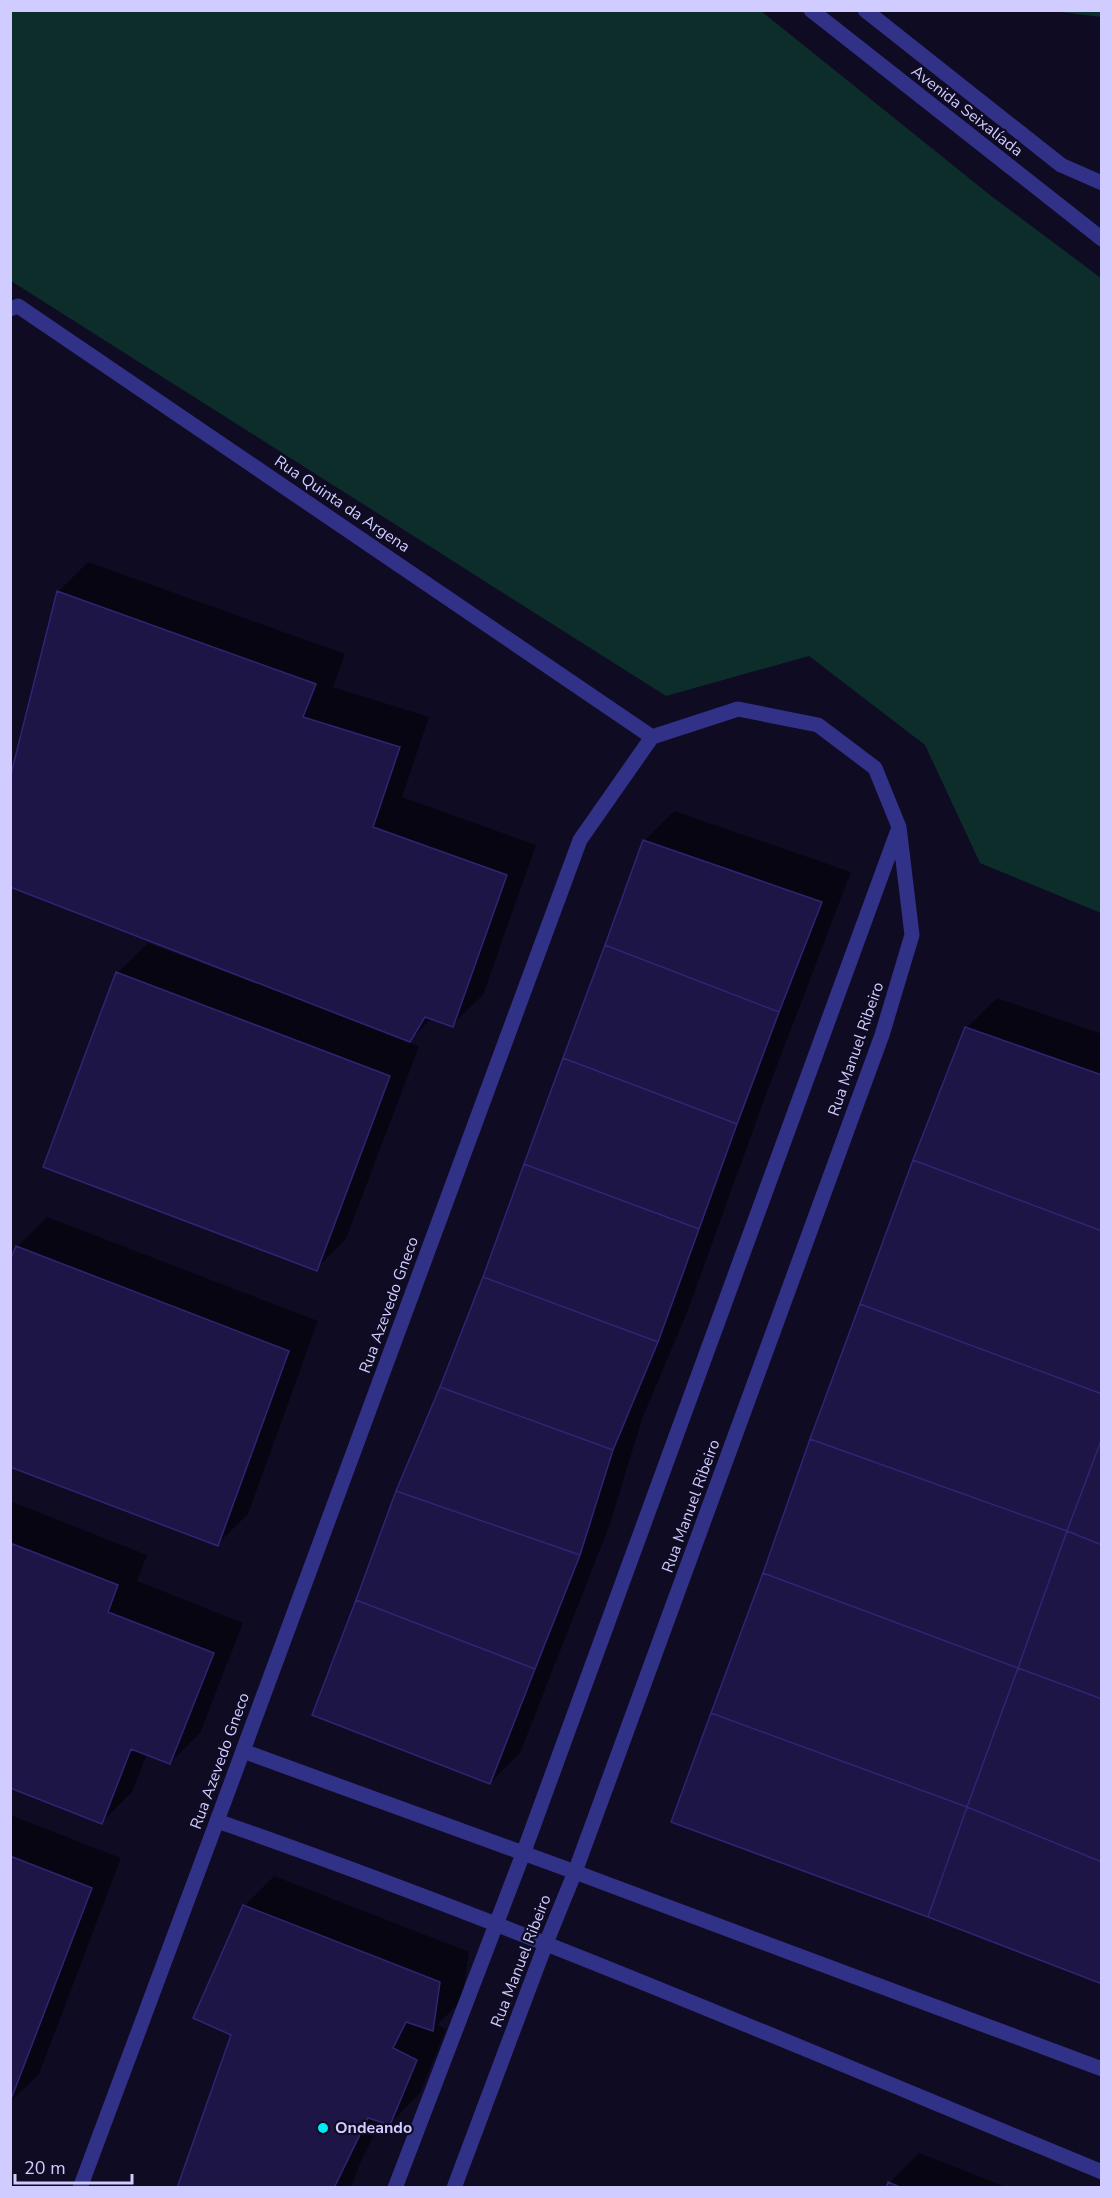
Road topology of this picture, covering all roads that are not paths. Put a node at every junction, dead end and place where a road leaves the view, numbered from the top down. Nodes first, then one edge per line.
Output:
1 (811, 10) edge
2 (865, 10) edge
3 (1101, 183) edge
4 (1101, 238) edge
5 (10, 309) edge
6 (652, 737) junction
7 (899, 827) junction
8 (243, 1751) junction
9 (217, 1821) junction
10 (523, 1854) junction
11 (575, 1872) junction
12 (497, 1924) junction
13 (546, 1943) junction
14 (1101, 2069) edge
15 (1101, 2172) edge
16 (80, 2187) edge
17 (395, 2187) edge
18 (454, 2187) edge

1 - 4 street, Avenida Seixalíada
2 - 3 street, Avenida Seixalíada
5 - 6 street, Rua Quinta da Argena
6 - 7 street
6 - 8 street, Rua Azevedo Gneco
7 - 10 street
7 - 11 street, Rua Manuel Ribeiro
8 - 9 street, Rua Azevedo Gneco
8 - 10 street
9 - 12 street
9 - 16 street, Rua Azevedo Gneco
10 - 11 street
10 - 12 street
11 - 13 street, Rua Manuel Ribeiro
11 - 14 street
12 - 13 street
12 - 17 street
13 - 15 street
13 - 18 street, Rua Manuel Ribeiro

